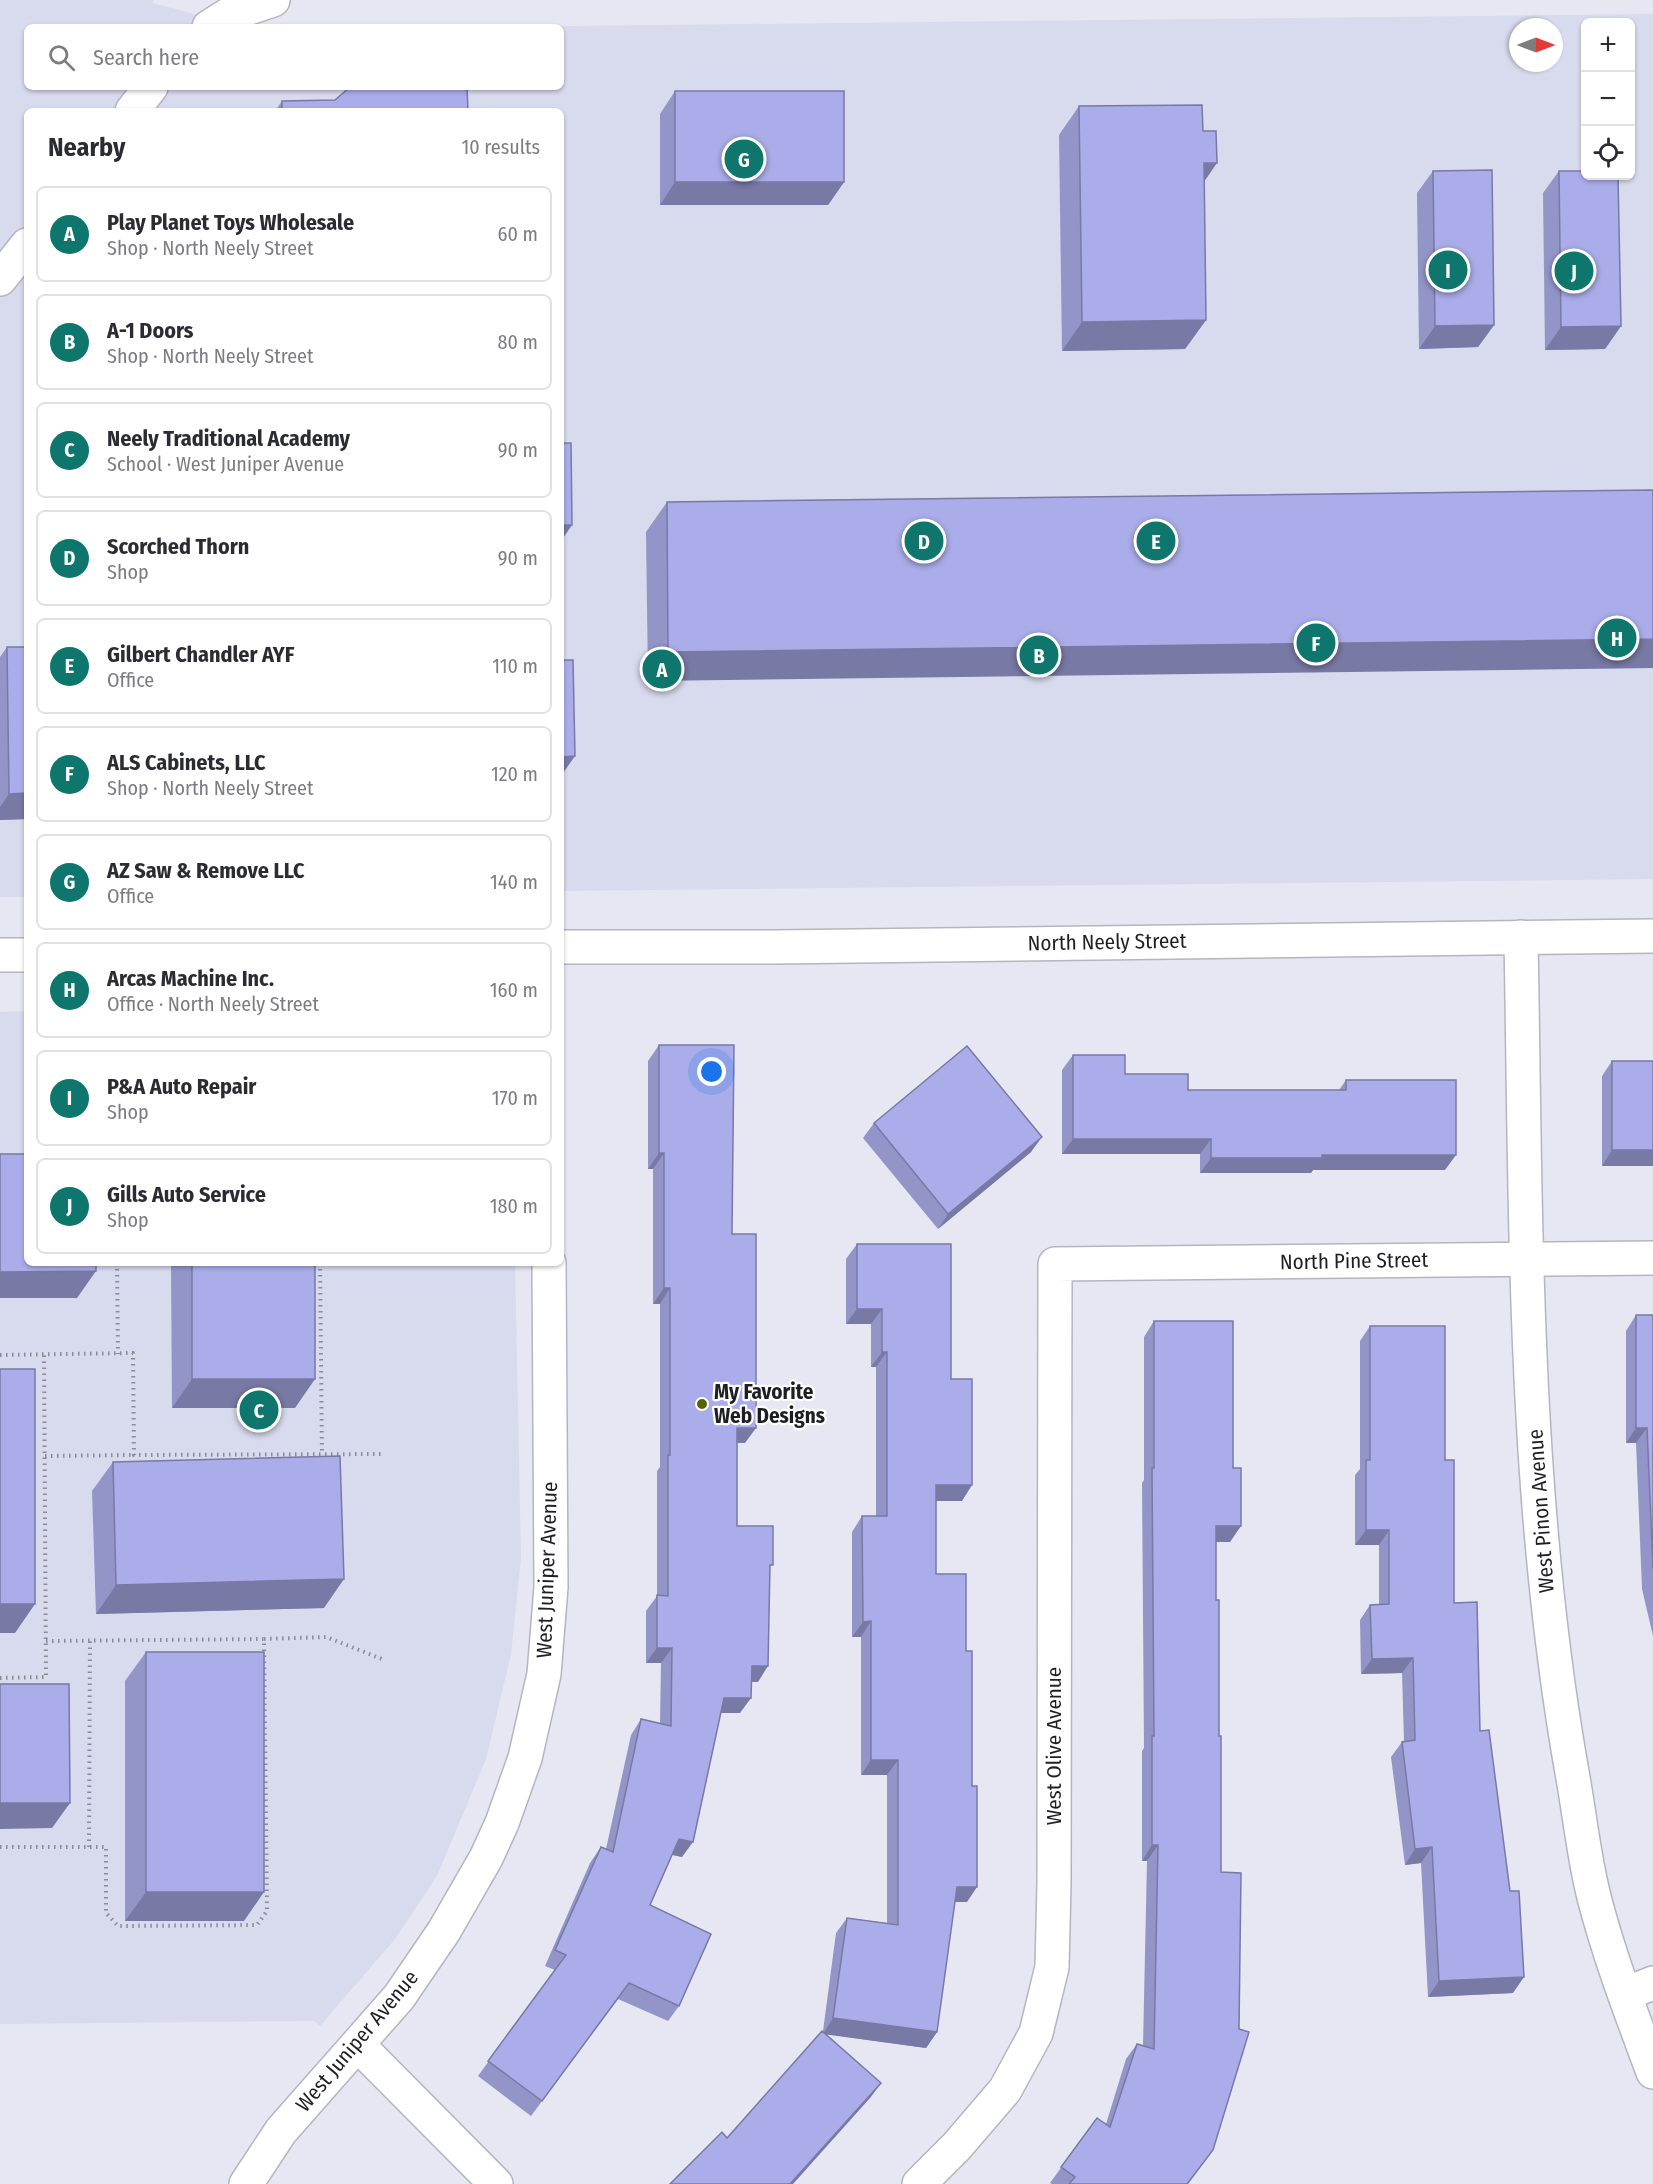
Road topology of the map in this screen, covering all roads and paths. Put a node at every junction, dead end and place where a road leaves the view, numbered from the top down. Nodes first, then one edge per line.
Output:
1 (218, 0) edge
2 (273, 0) edge
3 (199, 24) edge
4 (213, 24) edge
5 (148, 90) edge
6 (134, 108) edge
7 (24, 249) edge
8 (0, 279) edge
9 (1653, 936) edge
10 (1521, 937) junction
11 (564, 947) edge
12 (0, 955) edge
13 (24, 955) edge
14 (1653, 1258) edge
15 (1527, 1260) junction
16 (1055, 1264) joint
17 (117, 1266) edge
18 (320, 1266) edge
19 (549, 1266) edge
20 (44, 1354) junction
21 (118, 1354) junction
22 (0, 1355) edge
23 (322, 1454) junction
24 (384, 1454) dead end
25 (134, 1455) junction
26 (44, 1456) junction
27 (264, 1639) junction
28 (46, 1641) junction
29 (90, 1641) junction
30 (382, 1659) dead end
31 (0, 1678) edge
32 (89, 1846) junction
33 (0, 1847) edge
34 (1639, 1988) edge
35 (358, 2045) junction
36 (1653, 2072) edge
37 (246, 2184) edge
38 (496, 2184) edge
39 (919, 2184) edge

1 - 3 street
2 - 4 street
5 - 6 street
7 - 8 street
9 - 10 street, North Neely Street
10 - 11 street, North Neely Street
10 - 15 street, West Pinon Avenue
12 - 13 street
14 - 15 street, North Pine Street
15 - 16 street, North Pine Street
15 - 34 street, West Pinon Avenue
16 - 39 street, West Olive Avenue
17 - 21 path
18 - 23 path
19 - 35 street, West Juniper Avenue
20 - 21 path
20 - 22 path
20 - 26 path
21 - 25 path
23 - 24 path
23 - 25 path
25 - 26 path
26 - 28 path
27 - 29 path
27 - 30 path
27 - 32 path
28 - 29 path
28 - 31 path
29 - 32 path
32 - 33 path
34 - 36 street, West Pinon Avenue
35 - 37 street, West Juniper Avenue
35 - 38 street

